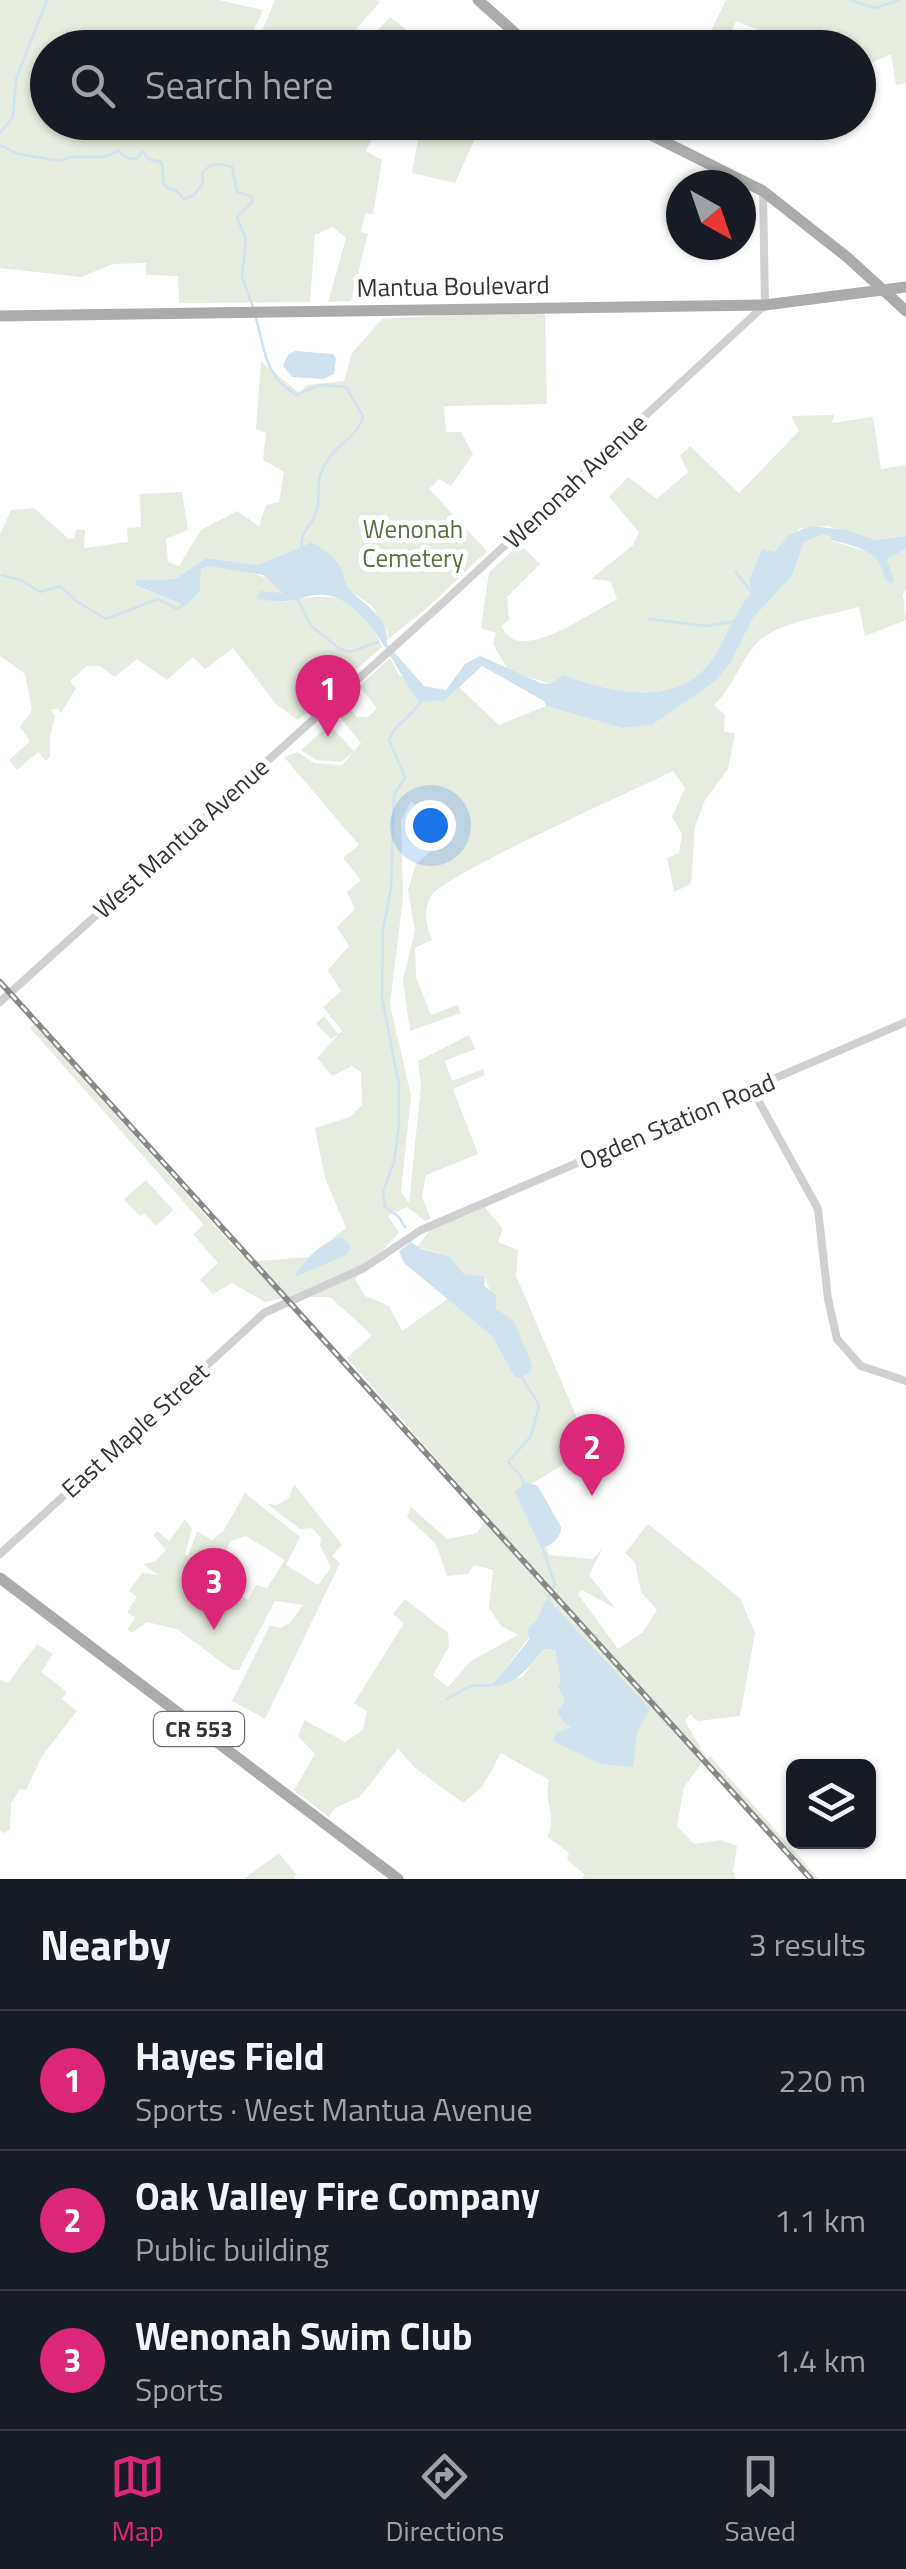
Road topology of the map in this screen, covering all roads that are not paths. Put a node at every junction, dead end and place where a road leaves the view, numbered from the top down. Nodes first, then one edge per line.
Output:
1 (478, 0) edge
2 (512, 30) edge
3 (660, 140) edge
4 (763, 191) junction
5 (869, 277) junction
6 (906, 286) edge
7 (883, 290) junction
8 (864, 292) junction
9 (764, 305) junction
10 (906, 311) edge
11 (0, 316) edge
12 (388, 651) joint
13 (0, 1002) edge
14 (906, 1022) edge
15 (752, 1089) junction
16 (272, 1308) joint
17 (906, 1381) edge
18 (0, 1554) edge
19 (0, 1578) edge
20 (398, 1879) edge

1 - 2 main road
3 - 4 main road
4 - 5 main road
4 - 9 street
5 - 7 main road
5 - 8 main road
6 - 7 main road, Mantua Boulevard
7 - 8 main road, Mantua Boulevard
7 - 10 main road
8 - 9 main road, Mantua Boulevard
9 - 11 main road, Mantua Boulevard
9 - 12 street, Wenonah Avenue
12 - 13 street, West Mantua Avenue
14 - 15 street, Ogden Station Road
15 - 16 street, Ogden Station Road
15 - 17 street
16 - 18 street, East Maple Street
19 - 20 main road, CR 553

